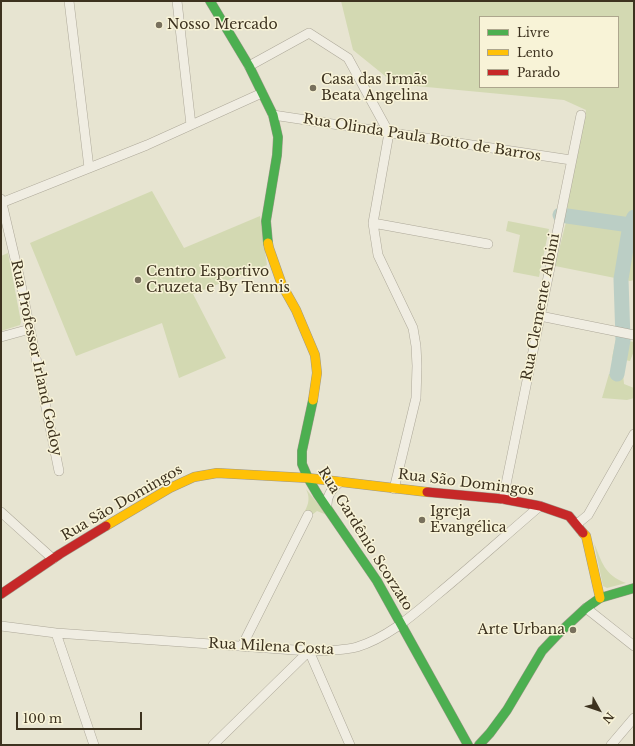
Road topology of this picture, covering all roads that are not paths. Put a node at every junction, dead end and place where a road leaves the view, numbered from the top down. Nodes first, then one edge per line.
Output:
1 (69, 1) edge
2 (177, 1) edge
3 (184, 1) edge
4 (210, 1) edge
5 (178, 15) junction
6 (249, 66) junction
7 (262, 93) junction
8 (273, 115) junction
9 (580, 115) dead end
10 (191, 125) junction
11 (389, 133) junction
12 (571, 160) junction
13 (89, 168) junction
14 (1, 202) edge
15 (373, 223) junction
16 (488, 244) dead end
17 (540, 316) junction
18 (30, 329) junction
19 (634, 334) edge
20 (1, 337) edge
21 (634, 434) edge
22 (59, 471) dead end
23 (308, 478) junction
24 (340, 482) junction
25 (394, 489) junction
26 (503, 499) junction
27 (327, 505) junction
28 (540, 506) junction
29 (1, 512) edge
30 (308, 515) dead end
31 (577, 524) junction
32 (53, 559) junction
33 (634, 588) edge
34 (1, 594) edge
35 (600, 598) junction
36 (586, 608) junction
37 (401, 624) junction
38 (2, 625) edge
39 (56, 633) junction
40 (242, 646) junction
41 (634, 646) edge
42 (309, 651) junction
43 (634, 718) edge
44 (94, 745) edge
45 (213, 745) edge
46 (349, 745) edge
47 (468, 745) edge
48 (479, 745) edge
49 (611, 745) edge

1 - 13 street
2 - 5 street
3 - 5 street
4 - 6 street, Rua Gardênio Scorzato
5 - 10 street
6 - 7 street, Rua Gardênio Scorzato
6 - 11 street
7 - 8 street, Rua Gardênio Scorzato
7 - 10 street
8 - 11 street, Rua Olinda Paula Botto de Barros
8 - 23 street, Rua Gardênio Scorzato
9 - 12 street, Rua Clemente Albini
10 - 13 street
11 - 12 street, Rua Olinda Paula Botto de Barros
11 - 15 street
12 - 17 street, Rua Clemente Albini
13 - 14 street
14 - 18 street, Rua Professor Irland Godoy
15 - 16 street
15 - 25 street
17 - 19 street
17 - 26 street, Rua Clemente Albini
18 - 20 street
18 - 22 street, Rua Professor Irland Godoy
21 - 31 street
23 - 24 street, Rua São Domingos
23 - 27 street, Rua Gardênio Scorzato
23 - 32 street, Rua São Domingos
24 - 25 street, Rua São Domingos
24 - 27 street
25 - 26 street, Rua São Domingos
26 - 28 street, Rua São Domingos
27 - 37 street, Rua Gardênio Scorzato
28 - 31 street, Rua São Domingos
28 - 37 street, Rua Milena Costa
29 - 32 street
30 - 40 street
31 - 35 street, Rua São Domingos
32 - 34 street, Rua São Domingos
33 - 35 street
35 - 36 street
36 - 41 street
36 - 48 street
37 - 42 street, Rua Milena Costa
37 - 47 street, Rua Gardênio Scorzato
38 - 39 street, Rua Milena Costa
39 - 40 street, Rua Milena Costa
39 - 44 street
40 - 42 street, Rua Milena Costa
42 - 45 street
42 - 46 street
43 - 49 street

